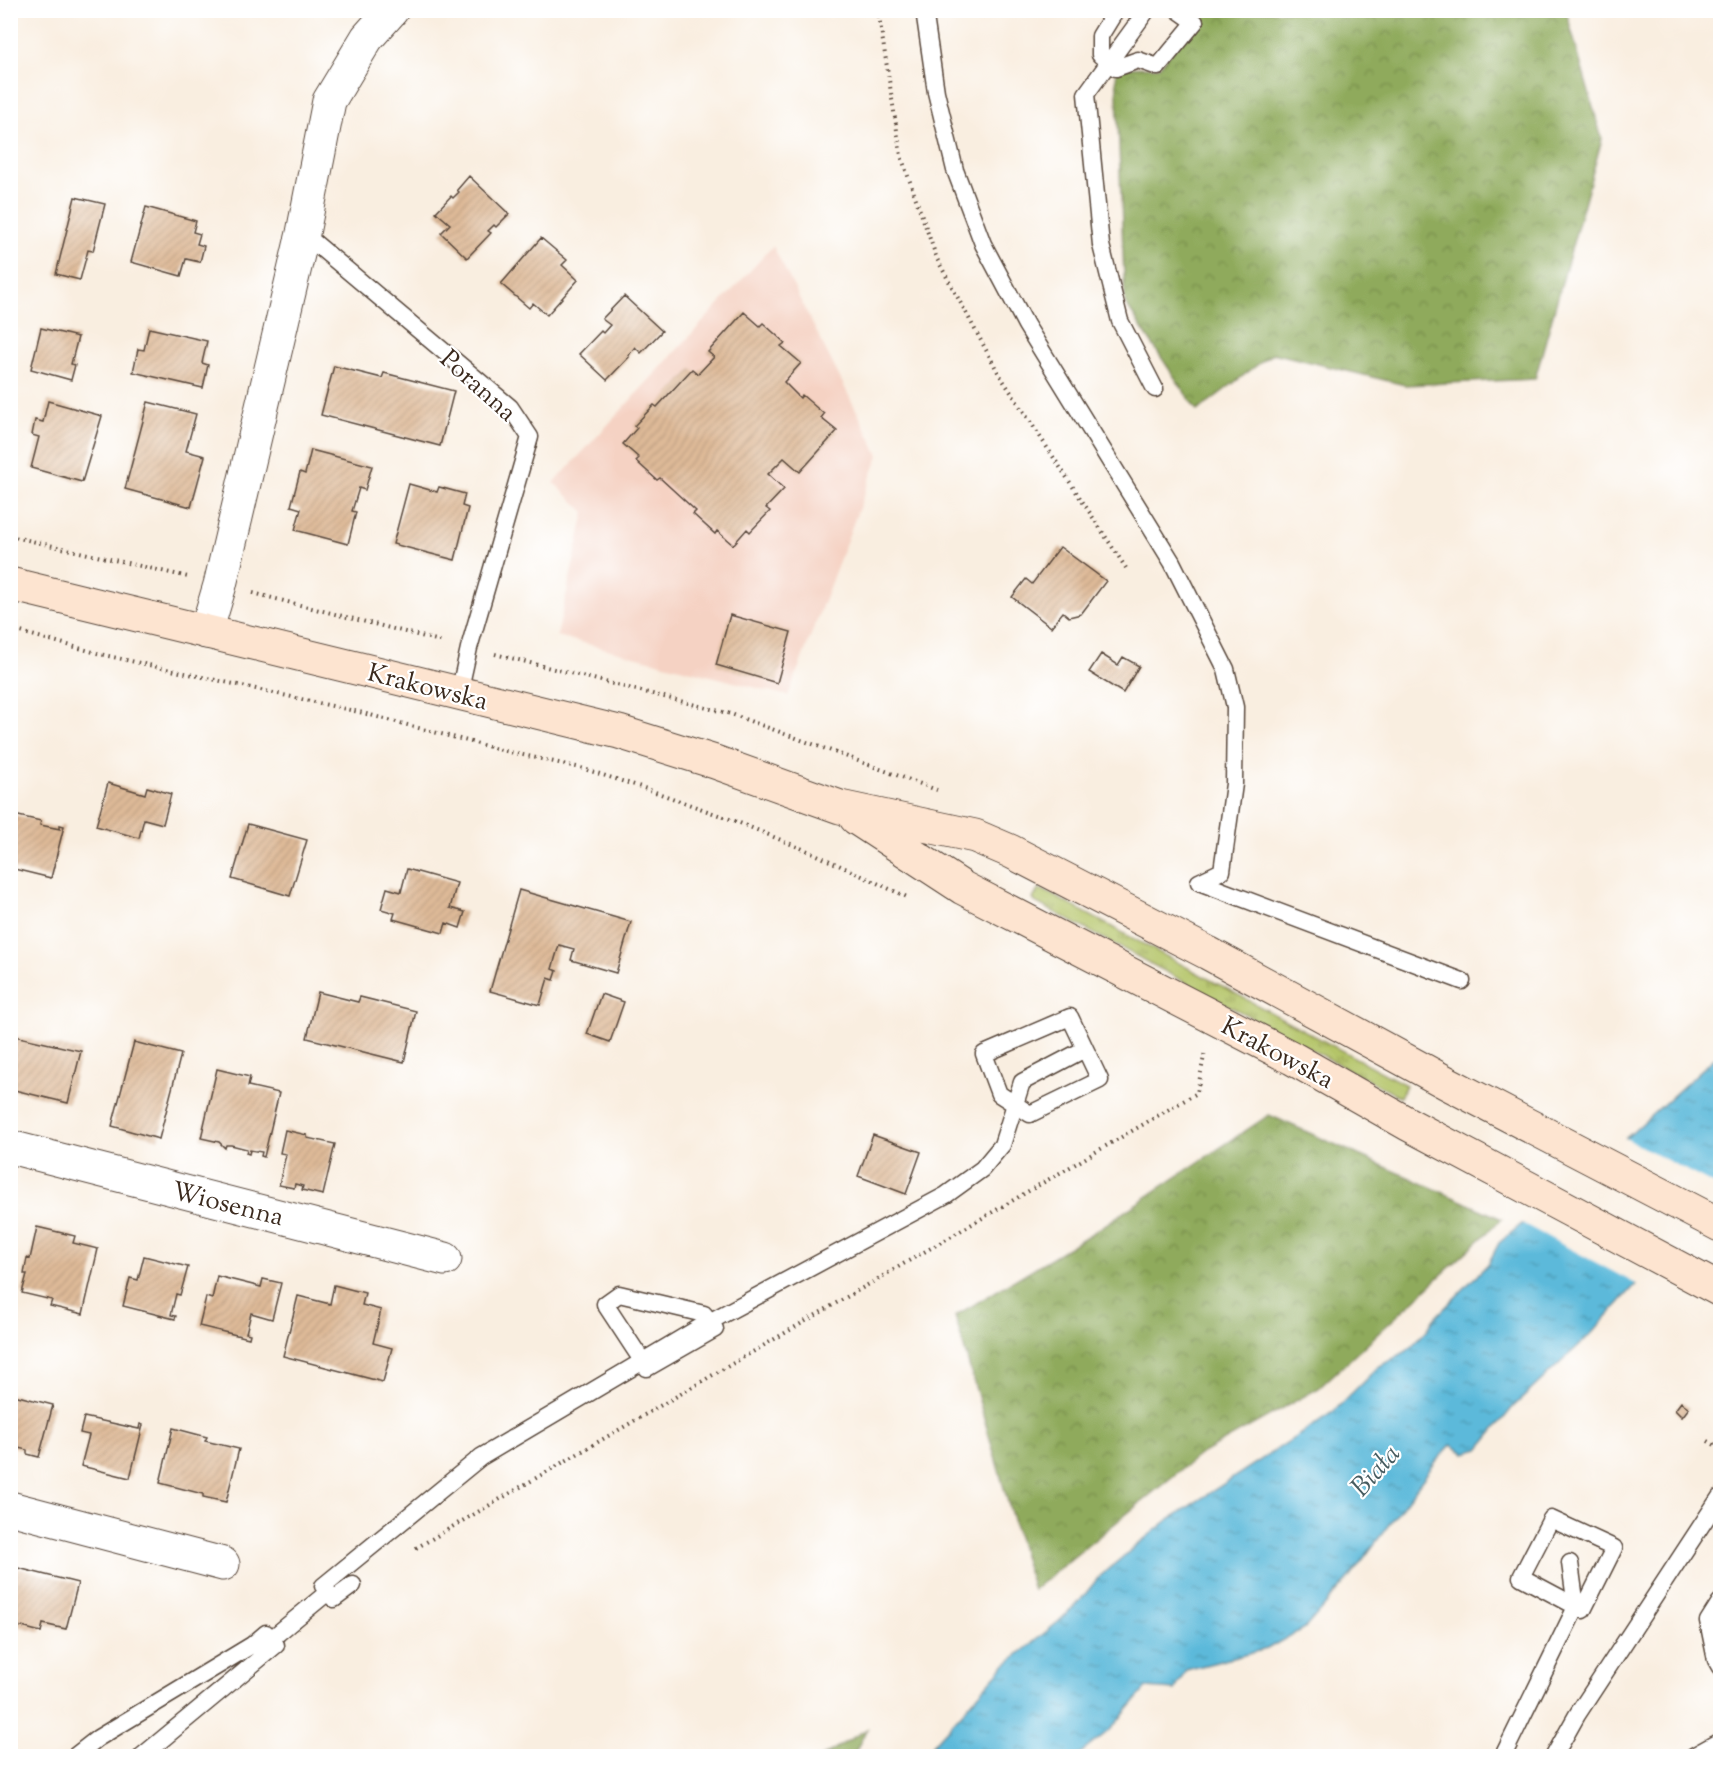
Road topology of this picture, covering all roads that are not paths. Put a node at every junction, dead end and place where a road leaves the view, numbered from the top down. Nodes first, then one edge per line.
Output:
1 (392, 10) edge
2 (924, 10) edge
3 (1116, 10) edge
4 (1147, 10) edge
5 (1178, 10) edge
6 (1109, 63) junction
7 (303, 233) junction
8 (1155, 389) dead end
9 (10, 584) edge
10 (206, 633) junction
11 (459, 693) junction
12 (840, 807) junction
13 (1462, 981) dead end
14 (1083, 1050) dead end
15 (1014, 1104) junction
16 (10, 1147) edge
17 (1720, 1225) edge
18 (445, 1259) dead end
19 (1720, 1290) edge
20 (709, 1322) junction
21 (643, 1362) junction
22 (1720, 1497) edge
23 (10, 1508) edge
24 (1570, 1563) dead end
25 (223, 1564) dead end
26 (353, 1585) dead end
27 (328, 1592) junction
28 (1720, 1602) edge
29 (1576, 1607) junction
30 (271, 1639) junction
31 (1720, 1667) edge
32 (1720, 1741) edge
33 (1560, 1754) edge
34 (75, 1756) edge
35 (142, 1756) edge
36 (1503, 1756) edge
37 (1542, 1756) edge
38 (1693, 1756) edge

1 - 7 street
2 - 13 lane
3 - 6 lane
4 - 6 lane
5 - 6 lane
6 - 8 lane
7 - 10 street
7 - 11 lane, Poranna
9 - 10 street, Krakowska
10 - 11 street, Krakowska
11 - 12 street, Krakowska
12 - 17 street, Krakowska
12 - 19 street, Krakowska
14 - 15 lane
15 - 15 lane
15 - 20 lane
16 - 18 street, Wiosenna
20 - 21 lane
20 - 21 lane
21 - 27 lane
22 - 33 lane
23 - 25 street
24 - 29 lane
26 - 27 lane
27 - 30 lane
28 - 31 lane
29 - 29 lane
29 - 36 lane
30 - 34 lane
30 - 35 lane
32 - 38 lane
33 - 37 lane

